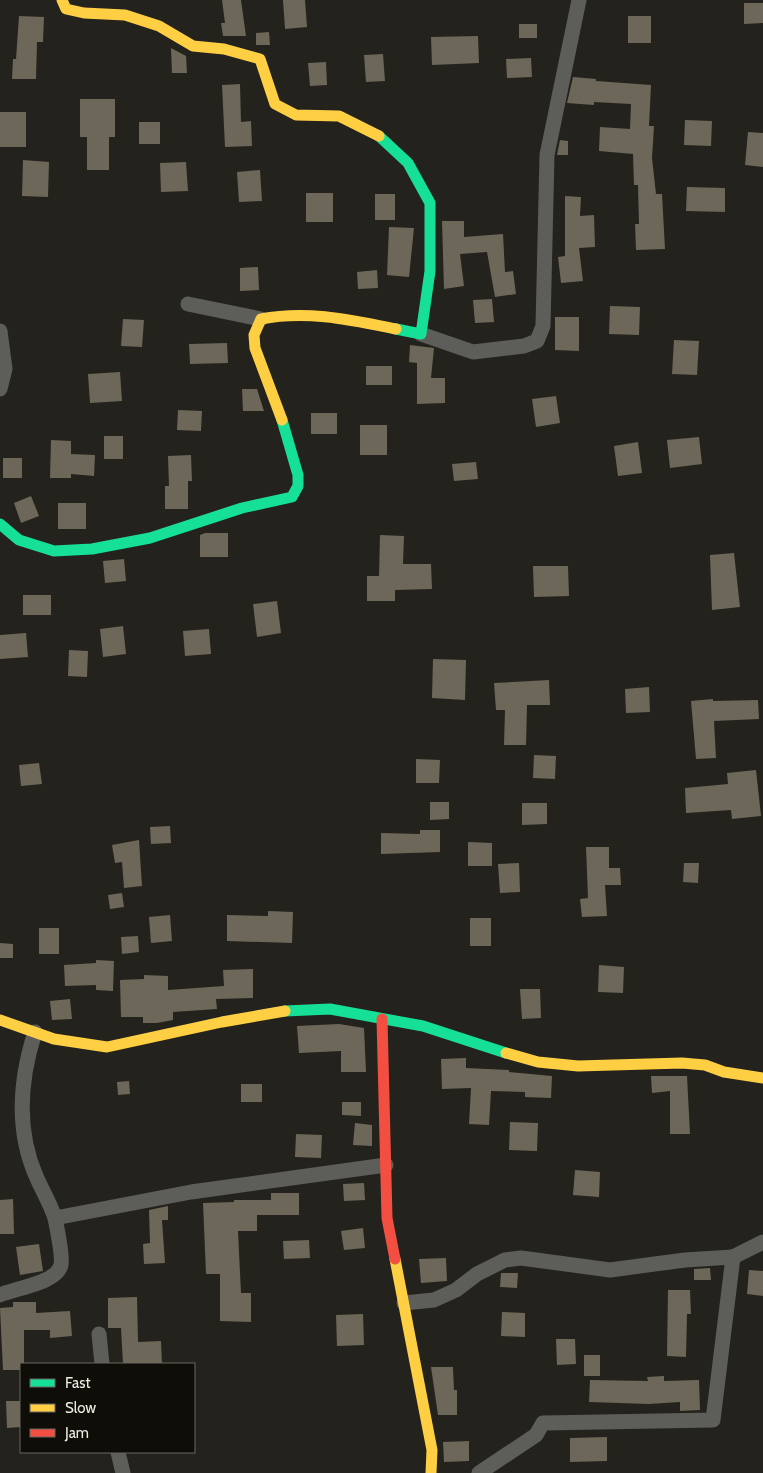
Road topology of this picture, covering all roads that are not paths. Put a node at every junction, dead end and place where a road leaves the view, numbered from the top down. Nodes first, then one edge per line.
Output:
1 (62, 0) edge
2 (579, 0) edge
3 (188, 304) dead end
4 (261, 319) junction
5 (0, 331) edge
6 (421, 334) junction
7 (0, 390) edge
8 (0, 524) edge
9 (382, 1019) junction
10 (0, 1020) edge
11 (35, 1032) junction
12 (763, 1078) edge
13 (386, 1166) junction
14 (56, 1218) junction
15 (763, 1242) edge
16 (733, 1258) junction
17 (0, 1295) edge
18 (404, 1304) junction
19 (100, 1334) dead end
20 (102, 1363) edge
21 (118, 1453) edge
22 (123, 1473) edge
23 (431, 1473) edge
24 (479, 1473) edge

1 - 6 street
2 - 6 street
3 - 4 street
4 - 6 street
4 - 8 street
5 - 7 street
9 - 11 street
9 - 12 street
9 - 13 street
10 - 11 street
11 - 14 street
13 - 14 street
13 - 18 street
14 - 17 street
15 - 16 street
16 - 18 street
16 - 24 street
18 - 23 street
19 - 20 street
21 - 22 street

